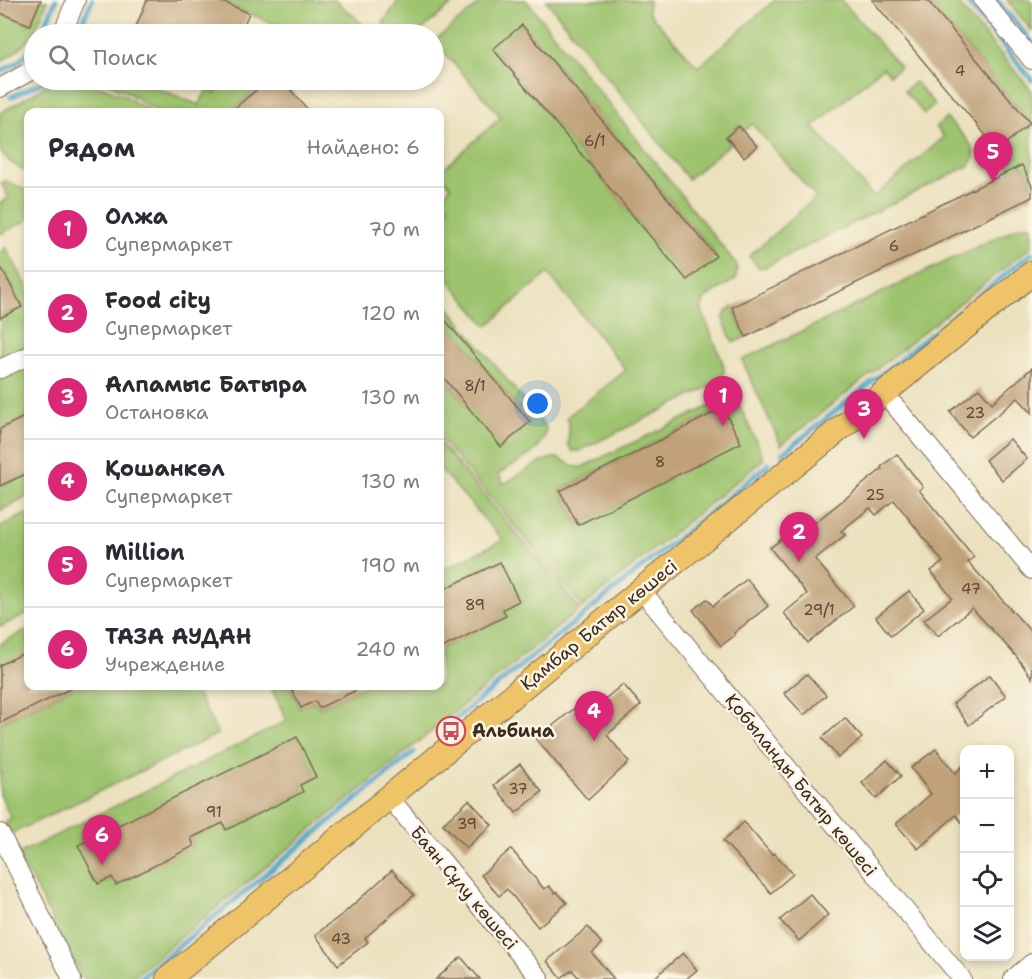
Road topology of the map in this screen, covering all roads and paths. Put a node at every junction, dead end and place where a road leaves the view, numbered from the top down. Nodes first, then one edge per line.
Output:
1 (75, 0) edge
2 (983, 0) edge
3 (66, 24) edge
4 (1032, 60) edge
5 (24, 75) edge
6 (0, 88) edge
7 (1032, 273) edge
8 (24, 358) edge
9 (0, 369) edge
10 (885, 394) junction
11 (1032, 570) edge
12 (642, 590) junction
13 (389, 797) junction
14 (0, 832) edge
15 (1032, 963) edge
16 (72, 979) edge
17 (168, 979) edge
18 (540, 979) edge
19 (962, 979) edge
20 (1013, 979) edge

1 - 3 street
2 - 4 street
5 - 6 street
7 - 10 main road, Қамбар Батыр көшесі
8 - 9 street
10 - 11 street
10 - 12 main road, Қамбар Батыр көшесі
12 - 13 main road, Қамбар Батыр көшесі
12 - 19 street, Қобыланды Батыр көшесі
13 - 17 main road, Қамбар Батыр көшесі
13 - 18 street, Баян Сұлу көшесі
14 - 16 street
15 - 20 street

